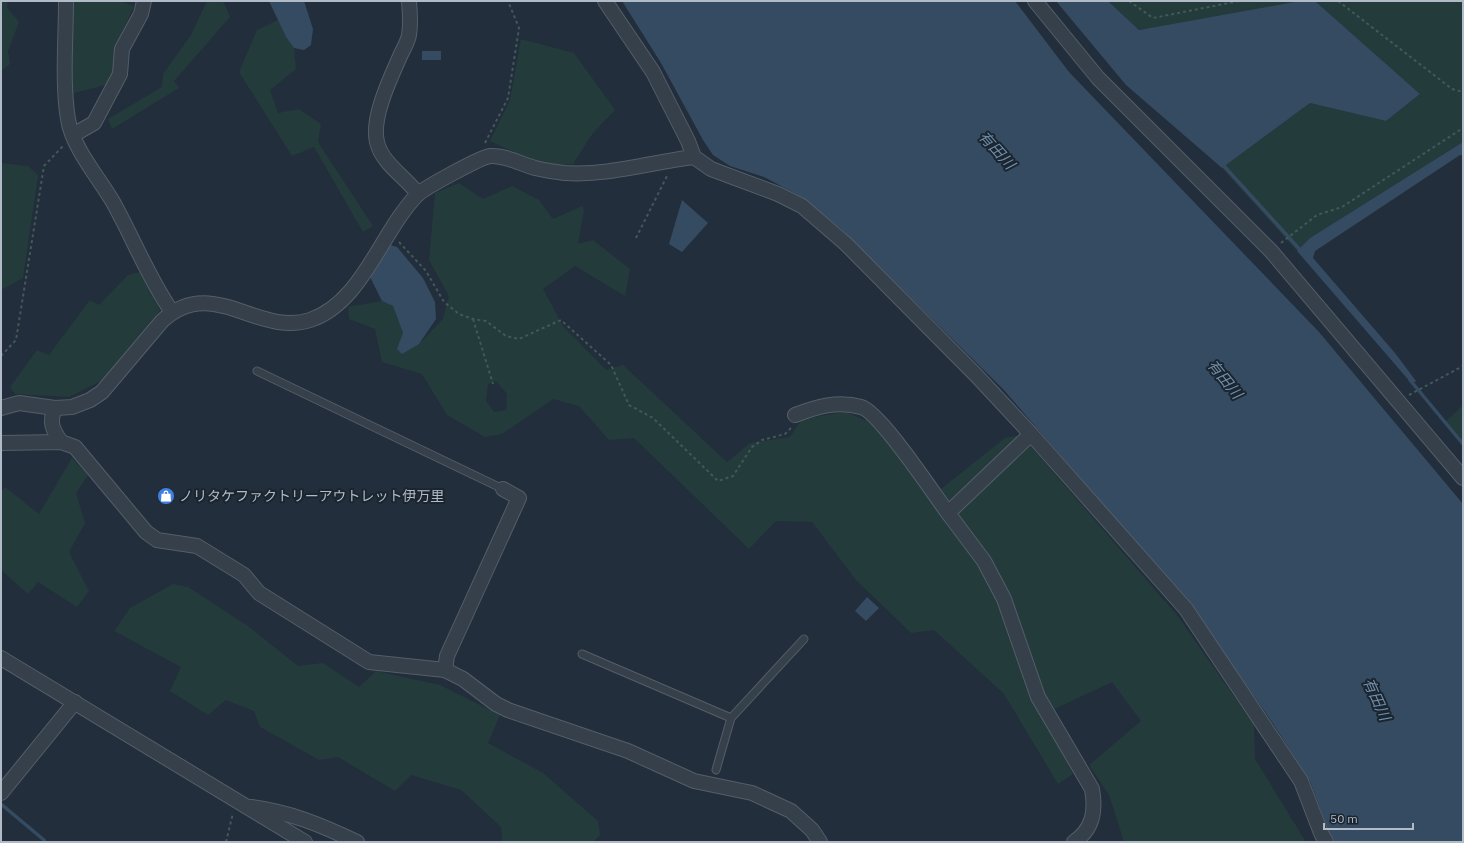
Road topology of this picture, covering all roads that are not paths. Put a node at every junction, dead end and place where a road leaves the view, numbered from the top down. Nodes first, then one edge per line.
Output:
1 (66, 1) edge
2 (144, 1) edge
3 (409, 1) edge
4 (606, 1) edge
5 (1035, 1) edge
6 (73, 136) junction
7 (687, 158) junction
8 (418, 194) junction
9 (172, 312) junction
10 (257, 371) dead end
11 (1, 408) edge
12 (55, 408) junction
13 (795, 415) road end
14 (1032, 434) junction
15 (61, 442) junction
16 (1, 443) edge
17 (1463, 478) edge
18 (503, 489) joint
19 (948, 513) junction
20 (804, 639) dead end
21 (582, 654) dead end
22 (1, 658) edge
23 (445, 670) junction
24 (75, 702) junction
25 (731, 718) junction
26 (716, 770) dead end
27 (1, 793) edge
28 (242, 803) junction
29 (305, 842) edge
30 (357, 842) edge
31 (820, 842) edge
32 (1074, 842) edge
33 (1326, 842) edge

1 - 6 street
2 - 6 street
3 - 8 street
4 - 7 street
5 - 17 street
6 - 9 street
7 - 8 street
7 - 14 street
8 - 9 street
9 - 12 street
10 - 18 lane
11 - 12 street
12 - 15 street
13 - 19 street
14 - 19 street
14 - 33 street
15 - 16 street
15 - 23 street
18 - 23 street
19 - 32 street
20 - 25 lane
21 - 25 lane
22 - 24 street
23 - 31 street
24 - 27 street
24 - 28 street
25 - 26 lane
28 - 29 street
28 - 30 street

